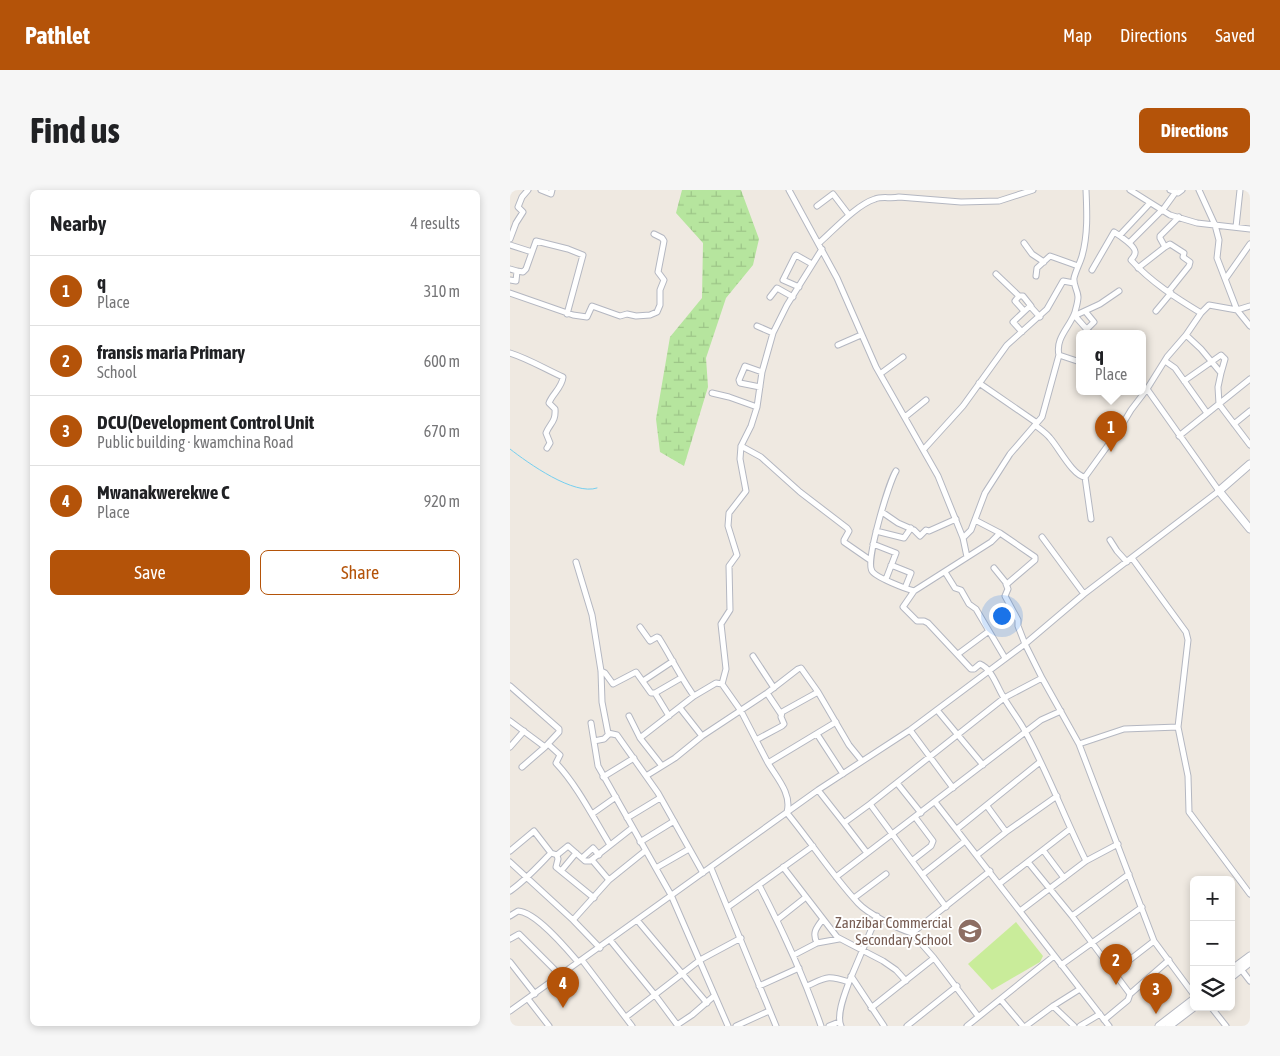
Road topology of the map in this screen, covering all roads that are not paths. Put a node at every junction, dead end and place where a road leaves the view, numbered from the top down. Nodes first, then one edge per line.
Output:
1 (528, 190) edge
2 (541, 190) edge
3 (552, 190) edge
4 (789, 190) edge
5 (1032, 190) edge
6 (1086, 190) edge
7 (1130, 190) edge
8 (1145, 190) edge
9 (1182, 190) edge
10 (1200, 190) edge
11 (1240, 190) edge
12 (1172, 191) edge
13 (1141, 197) junction
14 (1150, 202) junction
15 (817, 206) dead end
16 (1162, 211) junction
17 (849, 215) junction
18 (1179, 217) junction
19 (1215, 225) junction
20 (1236, 226) junction
21 (1250, 229) edge
22 (654, 234) dead end
23 (1120, 235) junction
24 (510, 239) edge
25 (818, 243) junction
26 (1024, 243) dead end
27 (1129, 243) junction
28 (1250, 244) edge
29 (510, 245) edge
30 (1165, 247) junction
31 (822, 249) junction
32 (532, 252) junction
33 (1044, 262) junction
34 (812, 264) junction
35 (1078, 266) junction
36 (1138, 268) junction
37 (510, 269) edge
38 (1092, 270) dead end
39 (517, 271) junction
40 (996, 274) dead end
41 (1036, 276) dead end
42 (1226, 278) junction
43 (510, 280) edge
44 (783, 280) junction
45 (1074, 282) junction
46 (799, 287) junction
47 (777, 288) junction
48 (1119, 291) dead end
49 (1170, 292) junction
50 (510, 293) edge
51 (1019, 296) junction
52 (770, 297) dead end
53 (792, 297) junction
54 (1031, 306) junction
55 (1250, 306) edge
56 (1237, 310) junction
57 (1086, 311) junction
58 (1156, 311) dead end
59 (1024, 312) junction
60 (567, 314) junction
61 (1201, 314) junction
62 (1074, 316) junction
63 (1040, 317) junction
64 (757, 326) dead end
65 (1250, 326) edge
66 (1088, 330) edge
67 (1090, 330) edge
68 (1022, 332) junction
69 (774, 333) junction
70 (861, 335) junction
71 (1186, 335) junction
72 (838, 345) dead end
73 (510, 353) edge
74 (1059, 355) junction
75 (904, 357) dead end
76 (1076, 361) edge
77 (1165, 361) junction
78 (1212, 361) junction
79 (762, 372) junction
80 (1221, 373) junction
81 (880, 374) junction
82 (1184, 381) junction
83 (1248, 381) edge
84 (979, 382) junction
85 (760, 388) junction
86 (1250, 388) edge
87 (1146, 390) edge
88 (1146, 392) edge
89 (712, 393) dead end
90 (1142, 395) edge
91 (926, 400) dead end
92 (1219, 404) junction
93 (757, 408) junction
94 (1250, 411) edge
95 (1208, 413) junction
96 (905, 417) junction
97 (1036, 424) junction
98 (1234, 424) junction
99 (1179, 436) junction
100 (1250, 445) edge
101 (740, 446) junction
102 (547, 448) dead end
103 (924, 449) junction
104 (1250, 464) edge
105 (896, 471) dead end
106 (1085, 477) junction
107 (1219, 491) junction
108 (882, 512) junction
109 (956, 519) junction
110 (1091, 519) dead end
111 (975, 520) junction
112 (911, 528) junction
113 (1250, 529) edge
114 (876, 531) junction
115 (1000, 533) junction
116 (1042, 537) dead end
117 (963, 538) junction
118 (1110, 540) dead end
119 (873, 544) junction
120 (967, 557) junction
121 (870, 560) junction
122 (1130, 560) junction
123 (576, 562) dead end
124 (891, 566) junction
125 (994, 568) dead end
126 (945, 572) junction
127 (886, 579) junction
128 (1006, 584) junction
129 (905, 588) junction
130 (914, 591) junction
131 (1084, 594) junction
132 (640, 627) dead end
133 (989, 631) junction
134 (1025, 644) junction
135 (958, 654) junction
136 (752, 656) dead end
137 (1005, 658) junction
138 (673, 660) junction
139 (601, 671) junction
140 (989, 671) junction
141 (681, 678) junction
142 (1042, 678) junction
143 (643, 681) junction
144 (722, 684) junction
145 (510, 686) edge
146 (774, 688) junction
147 (818, 692) junction
148 (655, 693) junction
149 (767, 693) junction
150 (694, 696) junction
151 (1004, 698) junction
152 (680, 708) junction
153 (937, 710) junction
154 (740, 711) junction
155 (1061, 711) junction
156 (781, 714) junction
157 (629, 716) dead end
158 (669, 716) junction
159 (510, 721) edge
160 (836, 722) junction
161 (591, 723) dead end
162 (1178, 727) junction
163 (910, 730) junction
164 (524, 731) junction
165 (1026, 732) junction
166 (609, 734) junction
167 (817, 734) junction
168 (958, 735) junction
169 (702, 736) junction
170 (640, 738) junction
171 (756, 740) junction
172 (594, 741) junction
173 (1079, 744) junction
174 (546, 746) junction
175 (510, 748) edge
176 (930, 757) junction
177 (634, 758) junction
178 (862, 761) junction
179 (1040, 762) junction
180 (768, 763) junction
181 (983, 765) junction
182 (662, 766) junction
183 (522, 767) dead end
184 (843, 774) junction
185 (646, 776) junction
186 (603, 777) junction
187 (897, 783) junction
188 (953, 788) junction
189 (818, 790) junction
190 (1057, 796) junction
191 (616, 797) junction
192 (660, 798) junction
193 (935, 802) junction
194 (870, 804) junction
195 (986, 806) junction
196 (787, 812) junction
197 (921, 813) junction
198 (592, 814) junction
199 (915, 817) junction
200 (627, 818) junction
201 (674, 821) junction
202 (844, 823) junction
203 (632, 828) junction
204 (957, 829) junction
205 (1070, 829) junction
206 (1006, 832) junction
207 (892, 833) junction
208 (965, 841) junction
209 (640, 842) junction
210 (1118, 844) junction
211 (610, 845) junction
212 (813, 846) junction
213 (689, 849) junction
214 (1043, 850) junction
215 (510, 851) edge
216 (646, 851) junction
217 (576, 852) junction
218 (867, 852) junction
219 (554, 854) junction
220 (599, 854) junction
221 (977, 855) junction
222 (582, 858) junction
223 (592, 860) junction
224 (913, 860) junction
225 (1086, 861) junction
226 (510, 862) edge
227 (1028, 862) junction
228 (656, 868) junction
229 (711, 868) junction
230 (783, 868) junction
231 (561, 870) junction
232 (990, 872) junction
233 (703, 873) junction
234 (886, 874) dead end
235 (923, 874) junction
236 (1129, 874) junction
237 (527, 877) junction
238 (836, 877) junction
239 (1064, 878) junction
240 (609, 880) junction
241 (999, 884) junction
242 (759, 885) junction
243 (1050, 890) junction
244 (510, 891) edge
245 (1250, 894) edge
246 (672, 895) junction
247 (806, 897) junction
248 (594, 898) junction
249 (854, 898) junction
250 (946, 906) junction
251 (728, 907) junction
252 (1142, 908) junction
253 (1020, 911) junction
254 (511, 913) edge
255 (877, 916) junction
256 (1072, 916) junction
257 (823, 919) junction
258 (573, 920) junction
259 (637, 920) junction
260 (777, 920) junction
261 (912, 933) junction
262 (741, 938) junction
263 (510, 939) edge
264 (840, 939) junction
265 (610, 940) junction
266 (1154, 941) junction
267 (817, 943) junction
268 (1092, 943) junction
269 (600, 948) junction
270 (862, 951) junction
271 (794, 955) junction
272 (1054, 956) junction
273 (1250, 956) edge
274 (934, 958) junction
275 (700, 960) junction
276 (1169, 960) junction
277 (580, 961) junction
278 (510, 962) edge
279 (1250, 962) edge
280 (1062, 965) junction
281 (1240, 967) junction
282 (799, 968) junction
283 (1235, 969) edge
284 (1114, 972) junction
285 (1235, 973) edge
286 (683, 974) junction
287 (560, 975) junction
288 (850, 979) junction
289 (906, 981) junction
290 (1250, 981) edge
291 (759, 986) junction
292 (807, 986) junction
293 (957, 986) junction
294 (1080, 989) junction
295 (1190, 989) edge
296 (534, 994) junction
297 (1130, 994) junction
298 (655, 995) junction
299 (714, 996) junction
300 (528, 999) junction
301 (1001, 1000) junction
302 (1190, 1002) edge
303 (707, 1003) junction
304 (1053, 1006) junction
305 (871, 1008) junction
306 (1190, 1010) edge
307 (510, 1011) edge
308 (769, 1011) junction
309 (1214, 1011) edge
310 (1100, 1014) junction
311 (978, 1016) junction
312 (626, 1017) junction
313 (1104, 1020) junction
314 (840, 1024) edge
315 (677, 1025) edge
316 (549, 1026) edge
317 (632, 1026) edge
318 (728, 1026) edge
319 (736, 1026) edge
320 (776, 1026) edge
321 (821, 1026) edge
322 (829, 1026) edge
323 (884, 1026) edge
324 (907, 1026) edge
325 (967, 1026) edge
326 (1024, 1026) edge
327 (1074, 1026) edge
328 (1080, 1026) edge
329 (1109, 1026) edge
330 (1159, 1026) edge
331 (1168, 1026) edge
332 (1226, 1026) edge

1 - 24 street
2 - 3 street
4 - 25 street
5 - 17 street
6 - 35 street
7 - 13 street
8 - 13 street
9 - 12 street
10 - 19 street
11 - 20 street
12 - 16 street
13 - 14 street
14 - 16 street
14 - 23 street
15 - 17 street
16 - 18 street
16 - 27 street
17 - 25 street
18 - 19 street
18 - 30 street
19 - 20 street
19 - 42 street
20 - 21 street
22 - 60 street
23 - 27 street
23 - 38 street
25 - 31 street
26 - 33 street
27 - 36 street
28 - 42 street
29 - 32 street
30 - 36 street
30 - 49 street
31 - 34 street
31 - 70 street
32 - 39 street
32 - 60 street
33 - 35 street
33 - 41 street
34 - 44 street
34 - 46 street
35 - 45 street
36 - 49 street
37 - 39 street
39 - 43 street
40 - 51 street
42 - 56 street
44 - 46 street
44 - 47 street
45 - 62 street
45 - 63 street
46 - 53 street
47 - 52 street
47 - 53 street
48 - 57 street
49 - 58 street
49 - 61 street
50 - 60 street
51 - 54 street
51 - 59 street
53 - 69 street
54 - 59 street
54 - 63 street
55 - 56 street
56 - 61 street
56 - 65 street
57 - 62 street
57 - 67 street
59 - 68 street
61 - 71 street
62 - 66 street
62 - 74 street
63 - 68 street
64 - 69 street
68 - 84 street
69 - 79 street
70 - 72 street
70 - 81 street
71 - 77 street
71 - 78 street
73 - 102 street
74 - 76 street
74 - 97 street
75 - 81 street
77 - 82 street
77 - 87 street
78 - 80 street
78 - 80 street
78 - 82 street
79 - 85 street
79 - 85 street
80 - 92 street
81 - 96 street
82 - 95 street
83 - 86 street
83 - 92 street
84 - 97 street
84 - 103 street
85 - 93 street
88 - 99 street
89 - 93 street
90 - 106 street
91 - 96 street
92 - 95 street
92 - 98 street
93 - 101 street
94 - 98 street
95 - 99 street
96 - 103 street
97 - 106 street
97 - 111 street
98 - 100 street
99 - 107 street
101 - 121 street
101 - 144 street
103 - 109 street
104 - 107 main road
105 - 108 street
106 - 110 street
107 - 113 main road
107 - 122 street
108 - 112 street
108 - 114 street
109 - 112 street
109 - 117 street
111 - 115 street
111 - 117 street
112 - 114 street
114 - 119 street
115 - 120 street
115 - 128 street
116 - 131 street
117 - 120 street
118 - 122 street
119 - 121 street
119 - 124 street
120 - 126 street
121 - 127 street
122 - 131 street
122 - 162 street
123 - 139 street
124 - 127 street
124 - 129 street
125 - 128 street
126 - 130 street
126 - 133 street
127 - 129 street
128 - 134 street
129 - 130 street
130 - 135 street
131 - 134 street
132 - 138 street
133 - 135 street
133 - 137 street
134 - 137 street
134 - 142 street
135 - 140 street
136 - 146 street
137 - 140 street
138 - 141 street
138 - 143 street
139 - 143 street
139 - 166 street
140 - 151 street
140 - 153 street
141 - 148 street
141 - 150 street
142 - 151 street
142 - 155 street
143 - 148 street
144 - 150 street
144 - 154 street
145 - 174 street
146 - 147 street
146 - 149 street
147 - 156 street
147 - 160 street
148 - 158 street
149 - 154 street
149 - 156 street
150 - 152 street
151 - 165 street
151 - 168 street
152 - 158 street
152 - 169 street
153 - 163 street
153 - 168 street
154 - 169 street
154 - 171 street
155 - 165 street
155 - 173 street
156 - 171 street
157 - 170 street
158 - 170 street
159 - 164 street
160 - 167 street
160 - 178 street
161 - 172 street
162 - 173 street
162 - 245 street
163 - 176 street
163 - 178 street
164 - 174 street
164 - 175 street
165 - 179 street
165 - 181 street
166 - 172 street
166 - 177 street
167 - 180 street
167 - 184 street
168 - 176 street
168 - 181 street
169 - 182 street
170 - 182 street
171 - 180 street
172 - 186 street
173 - 210 street
174 - 183 street
174 - 198 street
176 - 187 street
176 - 188 street
177 - 185 street
177 - 186 street
178 - 184 street
179 - 190 street
179 - 195 street
180 - 196 street
181 - 188 street
182 - 185 street
184 - 189 street
185 - 192 street
186 - 191 street
187 - 194 street
187 - 197 street
188 - 193 street
189 - 196 street
189 - 202 street
190 - 205 street
190 - 206 street
191 - 198 street
191 - 200 street
192 - 200 street
192 - 201 street
193 - 197 street
193 - 204 street
194 - 202 street
194 - 207 street
195 - 204 street
195 - 206 street
196 - 212 street
196 - 229 street
197 - 199 street
198 - 211 street
199 - 207 street
199 - 224 street
200 - 203 street
201 - 209 street
201 - 213 street
202 - 218 street
203 - 209 street
203 - 211 street
204 - 208 street
205 - 214 street
205 - 225 street
206 - 221 street
207 - 218 street
207 - 224 street
208 - 221 street
208 - 235 street
209 - 216 street
210 - 225 street
210 - 236 street
211 - 220 street
212 - 230 street
212 - 238 street
213 - 228 street
213 - 233 street
214 - 227 street
214 - 239 street
215 - 219 street
216 - 228 street
216 - 240 street
217 - 219 street
217 - 222 street
217 - 231 street
218 - 238 street
219 - 231 street
219 - 237 street
220 - 222 street
220 - 223 street
221 - 232 street
222 - 223 street
223 - 240 street
224 - 235 street
225 - 239 street
226 - 237 street
227 - 241 street
227 - 243 street
228 - 246 street
229 - 233 street
229 - 251 street
230 - 242 street
230 - 247 street
231 - 248 street
232 - 241 street
232 - 250 street
233 - 246 street
234 - 249 street
235 - 250 street
236 - 252 street
236 - 256 street
237 - 244 street
237 - 258 street
238 - 249 street
239 - 243 street
240 - 248 street
241 - 253 street
242 - 251 street
242 - 260 street
243 - 253 street
243 - 256 street
246 - 259 street
246 - 275 street
247 - 257 street
247 - 260 street
248 - 258 street
249 - 255 street
250 - 261 street
251 - 262 street
252 - 266 street
252 - 268 street
253 - 272 street
254 - 277 street
255 - 261 street
255 - 270 street
256 - 268 street
257 - 264 street
257 - 267 street
258 - 269 street
259 - 265 street
259 - 286 street
260 - 271 street
261 - 274 street
262 - 275 street
262 - 291 street
263 - 287 street
264 - 267 street
264 - 270 street
265 - 269 street
265 - 298 street
266 - 276 street
266 - 284 street
267 - 271 street
268 - 280 street
268 - 284 street
269 - 277 street
270 - 288 street
270 - 289 street
271 - 282 street
272 - 280 street
272 - 301 street
273 - 281 main road
274 - 289 street
274 - 293 street
275 - 286 street
275 - 299 street
276 - 295 street
276 - 297 street
277 - 287 street
277 - 312 street
278 - 296 street
279 - 281 main road
280 - 294 street
281 - 283 main road
281 - 285 main road
281 - 290 street
282 - 291 street
282 - 292 street
284 - 297 street
286 - 298 street
286 - 303 street
287 - 296 street
288 - 292 street
288 - 305 street
288 - 314 street
289 - 305 street
291 - 308 street
292 - 321 street
293 - 311 street
293 - 324 street
294 - 304 street
294 - 310 street
296 - 300 street
297 - 313 street
298 - 312 street
298 - 315 street
299 - 303 street
299 - 318 street
300 - 307 street
300 - 316 street
301 - 311 street
301 - 326 street
302 - 330 main road
303 - 315 street
304 - 326 street
304 - 327 street
305 - 323 street
306 - 331 main road
308 - 319 street
308 - 320 street
309 - 332 street
310 - 313 street
310 - 328 street
311 - 325 street
312 - 317 street
313 - 329 street
314 - 322 street

